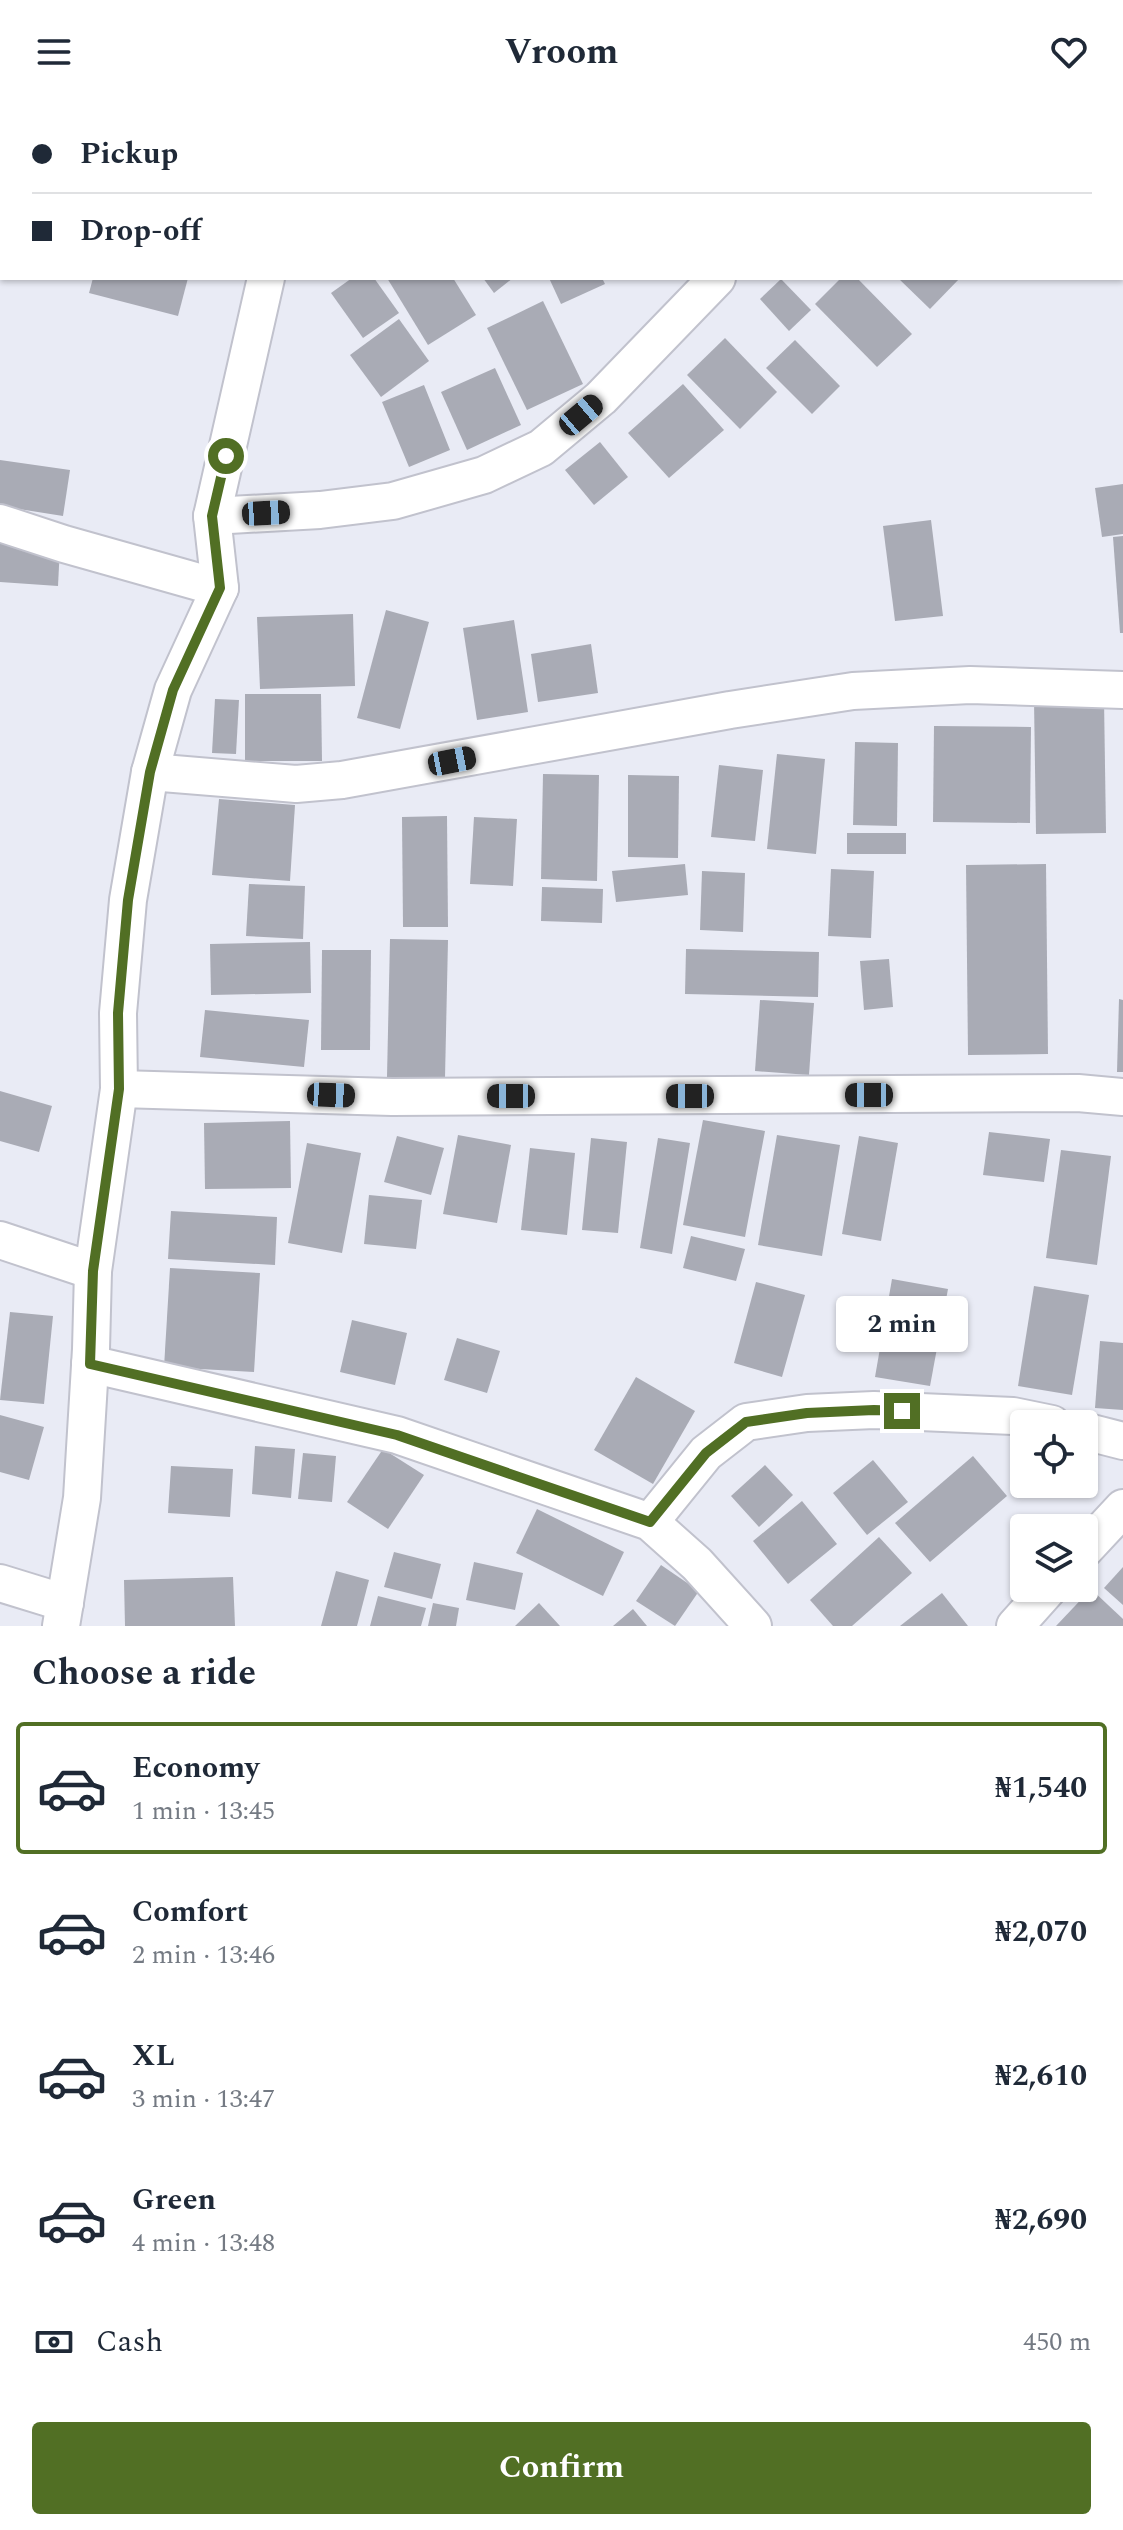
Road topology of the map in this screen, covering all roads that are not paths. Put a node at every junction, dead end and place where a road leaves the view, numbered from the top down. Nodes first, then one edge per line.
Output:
1 (266, 280) edge
2 (715, 280) edge
3 (212, 516) junction
4 (0, 523) edge
5 (220, 588) junction
6 (1123, 690) edge
7 (150, 772) junction
8 (119, 1089) junction
9 (1123, 1097) edge
10 (0, 1240) edge
11 (93, 1271) junction
12 (90, 1364) junction
13 (1010, 1416) edge
14 (1098, 1435) edge
15 (1123, 1441) edge
16 (1123, 1508) edge
17 (650, 1522) junction
18 (1098, 1535) edge
19 (0, 1583) edge
20 (1036, 1602) edge
21 (63, 1615) edge
22 (753, 1626) edge
23 (1015, 1626) edge

1 - 3 street
2 - 3 street
3 - 5 street
4 - 5 street
5 - 7 street
6 - 7 street
7 - 8 street
8 - 9 street
8 - 11 street
10 - 11 street
11 - 12 street
12 - 17 street
12 - 21 street
13 - 17 street
14 - 15 street
16 - 18 street
17 - 22 street
19 - 21 street
20 - 23 street

